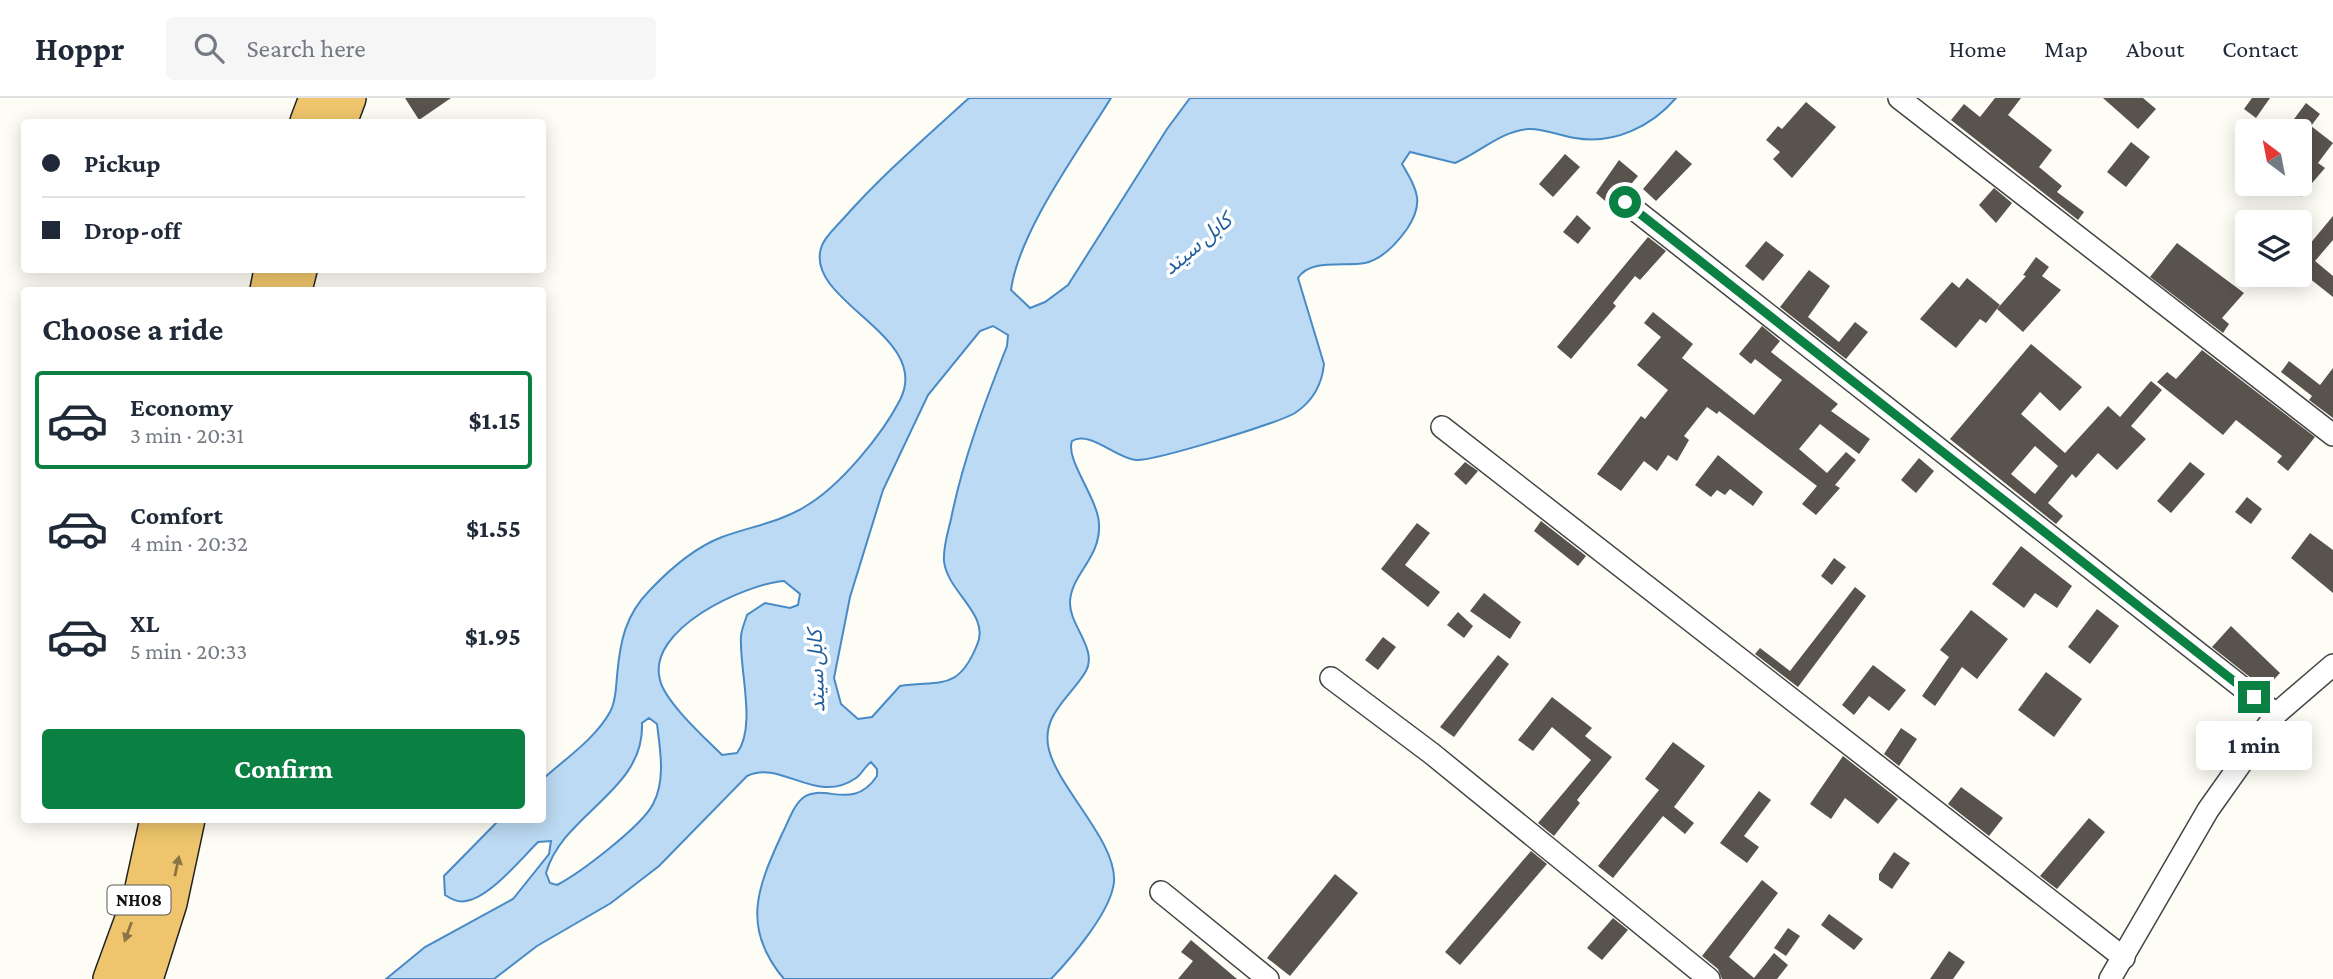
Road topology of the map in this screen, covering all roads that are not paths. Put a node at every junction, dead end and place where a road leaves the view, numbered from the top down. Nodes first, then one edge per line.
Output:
1 (317, 98) edge
2 (348, 98) edge
3 (1899, 98) edge
4 (309, 119) edge
5 (340, 119) edge
6 (1625, 202) dead end
7 (1442, 427) dead end
8 (2333, 435) edge
9 (2333, 664) edge
10 (1331, 678) dead end
11 (2276, 714) junction
12 (158, 823) edge
13 (185, 823) edge
14 (1160, 892) dead end
15 (155, 900) junction
16 (2124, 958) junction
17 (111, 979) edge
18 (145, 979) edge
19 (1268, 979) edge
20 (1709, 979) edge
21 (2110, 979) edge

1 - 4 highway
2 - 5 highway
3 - 8 street
6 - 11 street
7 - 16 street
9 - 11 street
10 - 20 street
11 - 16 street
12 - 15 highway, NH08
15 -> 13 highway, NH08
14 - 19 street
15 -> 17 highway, NH08
15 - 18 highway, NH08
16 - 21 street

